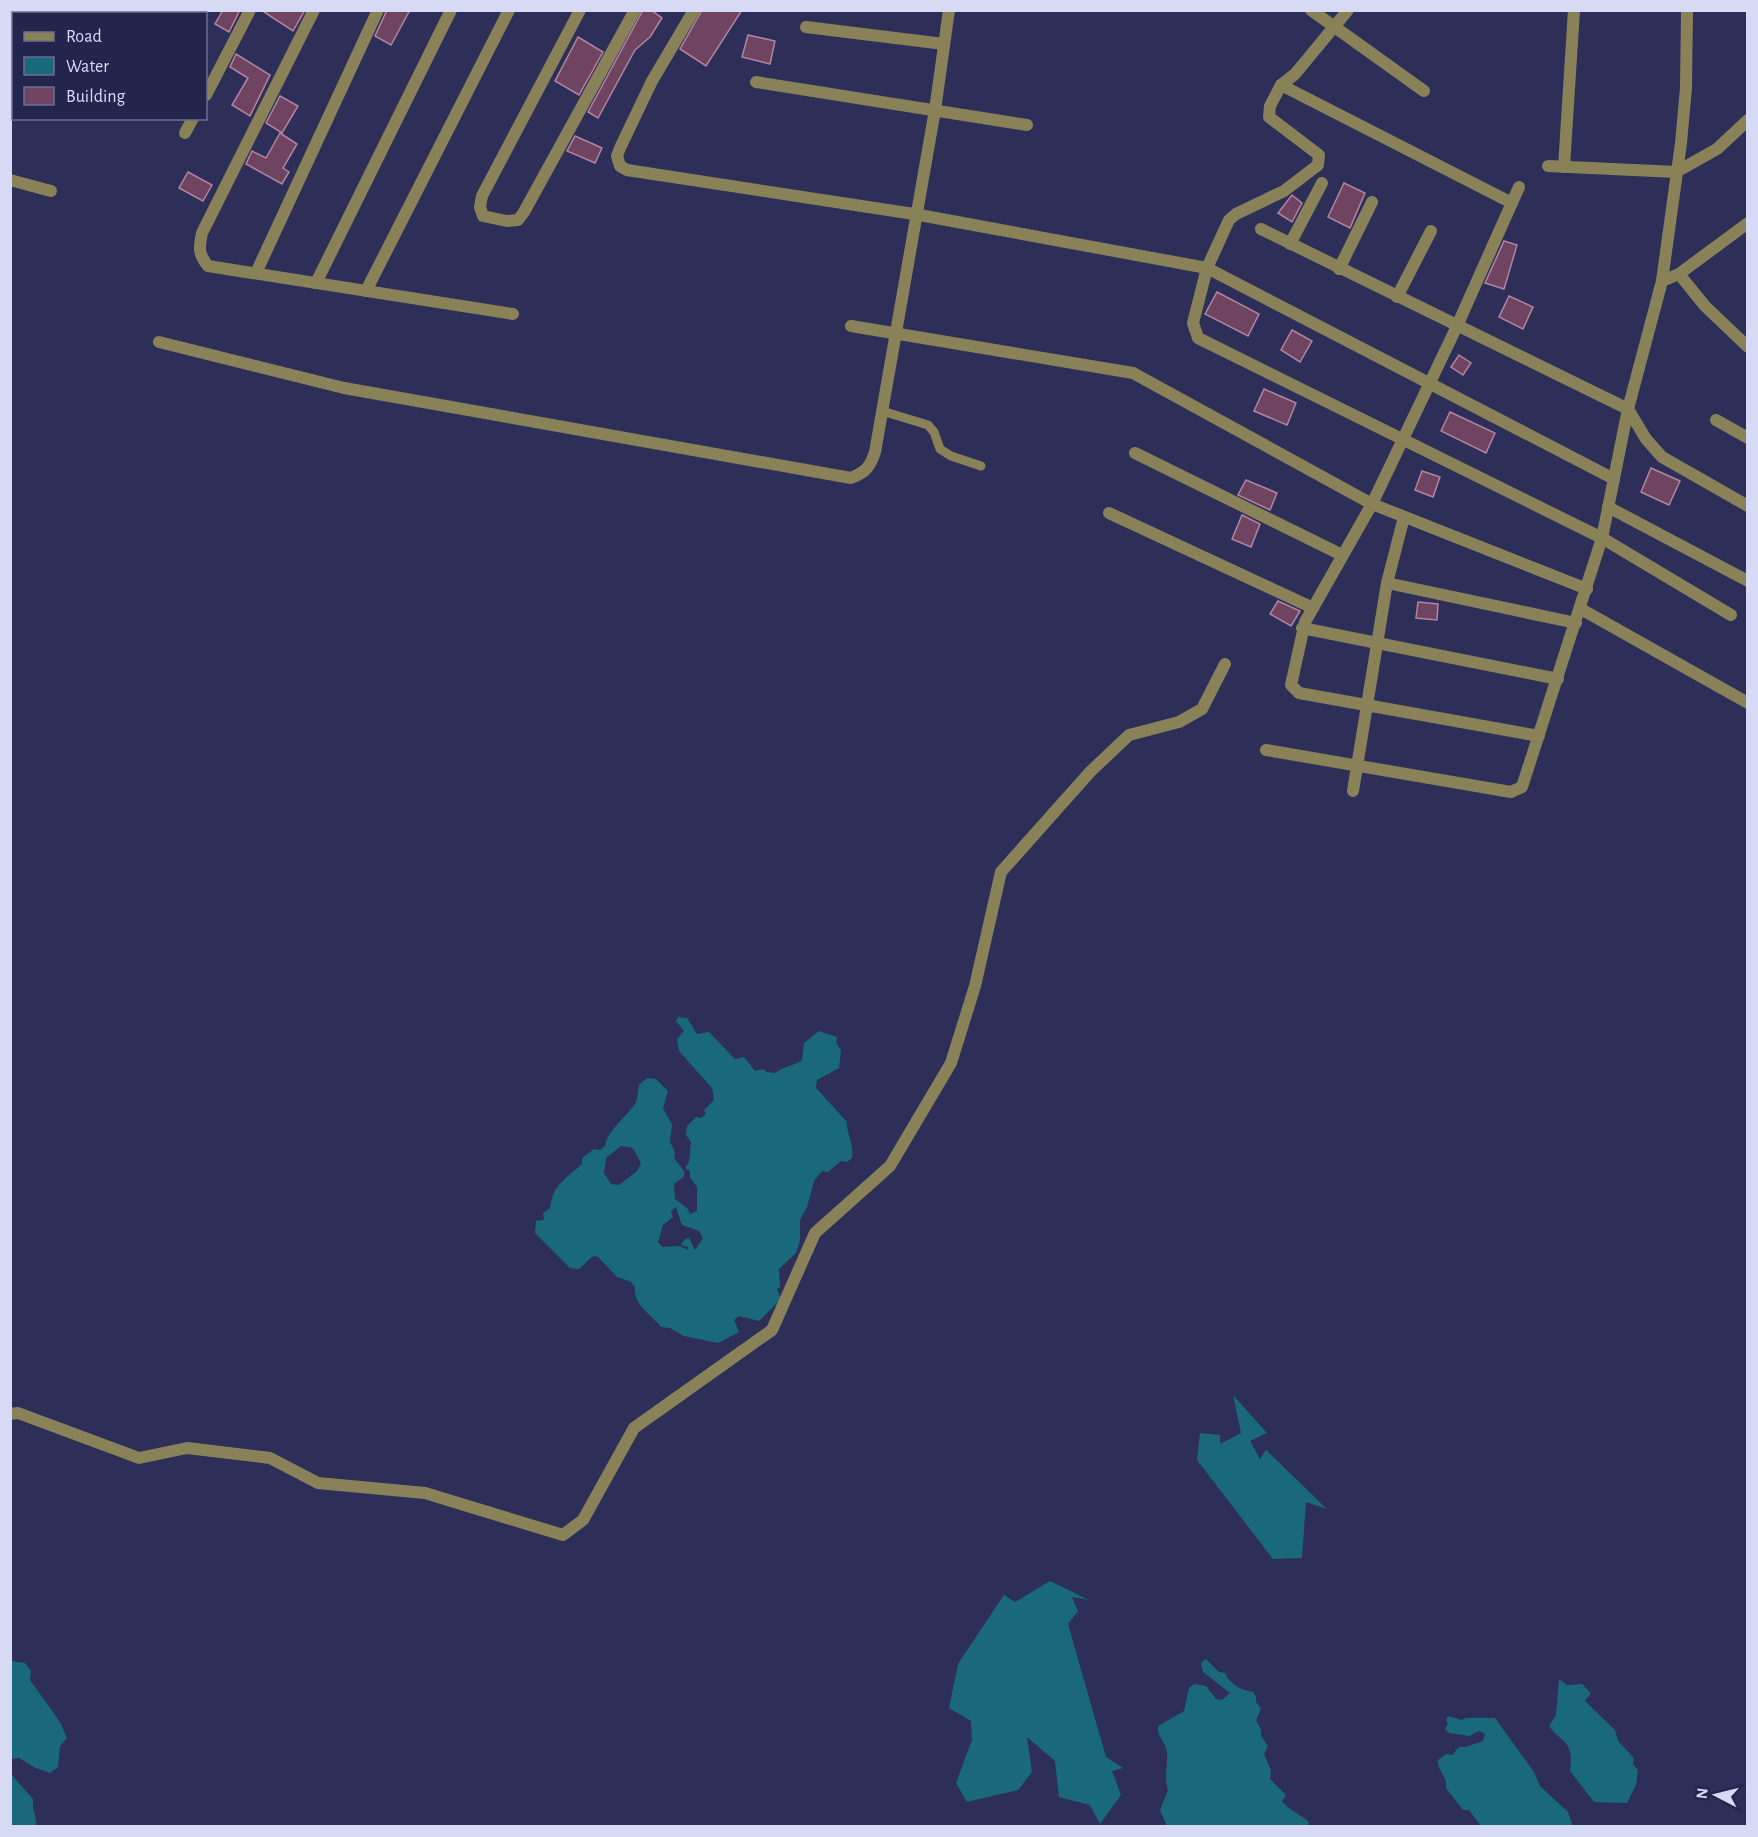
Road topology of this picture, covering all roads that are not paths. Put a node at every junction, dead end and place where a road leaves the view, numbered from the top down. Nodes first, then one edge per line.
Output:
1 (250, 10) edge
2 (314, 10) edge
3 (378, 10) edge
4 (451, 10) edge
5 (509, 10) edge
6 (580, 10) edge
7 (635, 10) edge
8 (694, 10) edge
9 (949, 10) edge
10 (1311, 10) edge
11 (1348, 10) edge
12 (1574, 10) edge
13 (1687, 10) edge
14 (806, 27) dead end
15 (1335, 28) junction
16 (944, 44) junction
17 (756, 82) dead end
18 (1281, 85) junction
19 (1424, 91) dead end
20 (207, 93) edge
21 (935, 110) junction
22 (192, 120) edge
23 (1748, 120) edge
24 (1027, 124) dead end
25 (184, 134) dead end
26 (1548, 166) dead end
27 (1564, 167) junction
28 (1676, 172) junction
29 (10, 180) edge
30 (1322, 183) dead end
31 (1519, 187) dead end
32 (51, 191) dead end
33 (1372, 202) dead end
34 (1512, 203) junction
35 (914, 214) junction
36 (1748, 223) edge
37 (1261, 229) dead end
38 (1431, 231) dead end
39 (1290, 244) junction
40 (1207, 268) junction
41 (1339, 269) junction
42 (256, 273) junction
43 (1679, 274) junction
44 (1662, 281) junction
45 (316, 283) junction
46 (366, 291) junction
47 (1397, 297) junction
48 (513, 314) dead end
49 (851, 326) dead end
50 (1457, 326) junction
51 (895, 334) junction
52 (1745, 339) edge
53 (159, 342) dead end
54 (1429, 384) junction
55 (1628, 409) junction
56 (882, 411) junction
57 (1716, 420) dead end
58 (1748, 438) edge
59 (1402, 439) junction
60 (1135, 453) dead end
61 (981, 466) dead end
62 (1614, 478) junction
63 (1372, 504) junction
64 (1748, 506) edge
65 (1608, 507) junction
66 (1109, 513) dead end
67 (1404, 517) junction
68 (1602, 538) junction
69 (1342, 555) junction
70 (1748, 581) edge
71 (1387, 583) junction
72 (1587, 589) junction
73 (1313, 608) junction
74 (1581, 609) junction
75 (1731, 615) dead end
76 (1576, 623) junction
77 (1302, 628) junction
78 (1376, 645) junction
79 (1225, 664) dead end
80 (1558, 679) junction
81 (1748, 703) edge
82 (1367, 704) junction
83 (1539, 736) junction
84 (1266, 750) dead end
85 (1357, 766) junction
86 (1353, 791) dead end
87 (10, 1414) edge

1 - 20 street
2 - 42 street
3 - 42 street
4 - 45 street
5 - 46 street
6 - 7 street
8 - 35 street
9 - 16 street
10 - 15 street
11 - 15 street
12 - 27 street
13 - 28 street
14 - 16 street
15 - 18 street
15 - 19 street
16 - 21 street
17 - 21 street
18 - 34 street
18 - 40 street
21 - 24 street
21 - 35 street
22 - 25 street
23 - 28 street
26 - 27 street
27 - 28 street
28 - 44 street
29 - 32 street
30 - 39 street
31 - 34 street
33 - 41 street
34 - 50 street
35 - 40 street
35 - 51 street
36 - 43 street
37 - 39 street
38 - 47 street
39 - 41 street
40 - 54 street
40 - 59 street
41 - 47 street
42 - 45 street
43 - 44 street
43 - 52 street
44 - 55 street
45 - 46 street
46 - 48 street
47 - 50 street
49 - 51 street
50 - 54 street
50 - 55 street
51 - 56 street
51 - 63 street
53 - 56 street
54 - 59 street
54 - 62 street
55 - 62 street
55 - 64 street
56 - 61 lane
57 - 58 street
59 - 63 street
59 - 68 street
60 - 69 street
62 - 65 street
63 - 67 street
63 - 69 street
65 - 68 street
65 - 70 street
66 - 73 street
67 - 71 street
67 - 72 street
68 - 72 street
68 - 75 street
69 - 73 street
71 - 76 street
71 - 78 street
72 - 74 street
73 - 77 street
74 - 76 street
74 - 81 street
76 - 80 street
77 - 78 street
77 - 82 street
78 - 80 street
78 - 82 street
79 - 87 street
80 - 83 street
82 - 83 street
82 - 85 street
83 - 85 street
84 - 85 street
85 - 86 street

